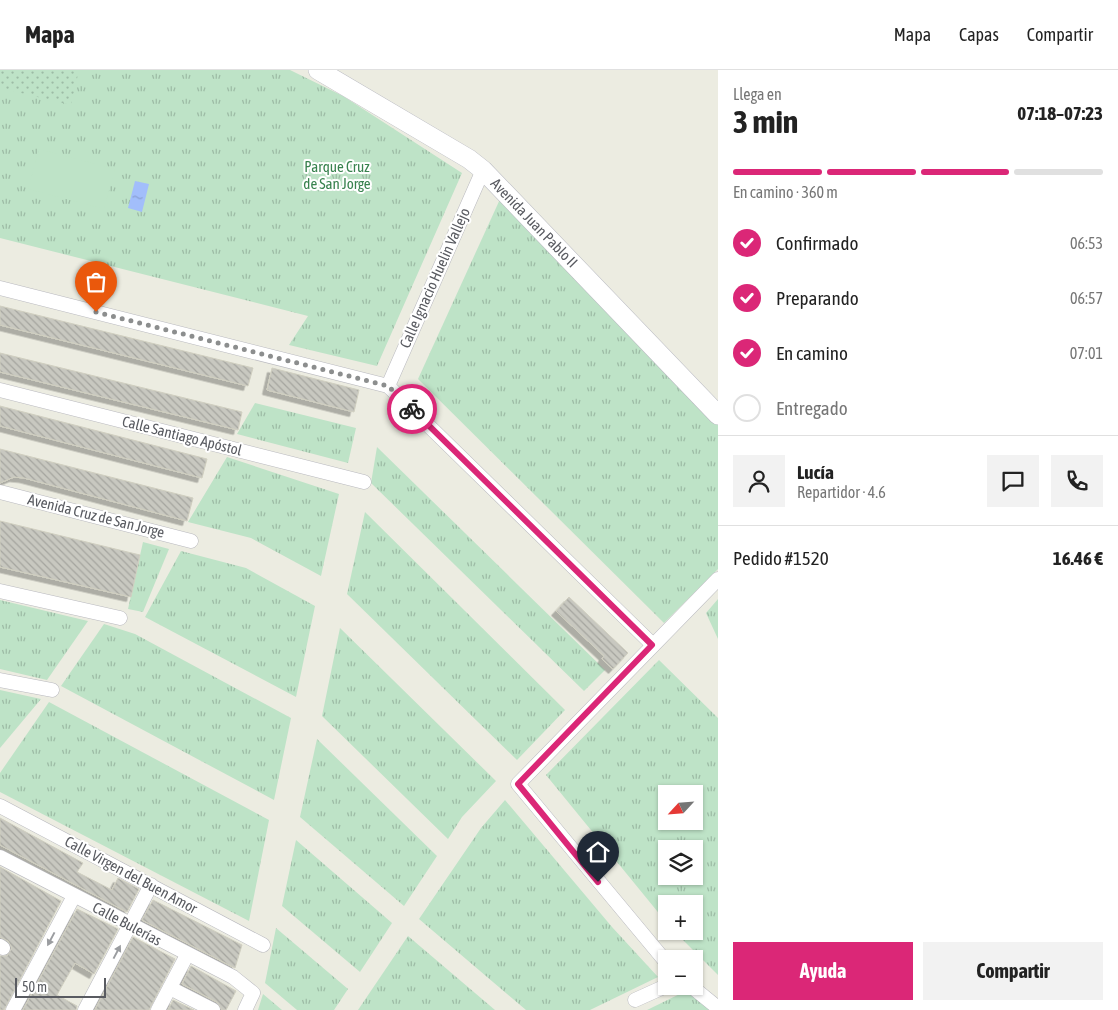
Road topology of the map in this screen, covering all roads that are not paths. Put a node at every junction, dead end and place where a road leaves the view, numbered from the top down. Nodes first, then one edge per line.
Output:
1 (318, 70) edge
2 (483, 170) junction
3 (0, 288) edge
4 (388, 386) junction
5 (0, 390) edge
6 (718, 416) edge
7 (364, 482) dead end
8 (0, 492) edge
9 (191, 541) dead end
10 (718, 579) edge
11 (0, 591) edge
12 (120, 618) dead end
13 (652, 645) junction
14 (0, 680) edge
15 (52, 690) dead end
16 (0, 806) edge
17 (0, 857) edge
18 (151, 885) junction
19 (74, 896) junction
20 (131, 925) junction
21 (262, 944) dead end
22 (658, 952) edge
23 (187, 955) junction
24 (170, 988) junction
25 (658, 990) edge
26 (702, 995) edge
27 (636, 1000) dead end
28 (718, 1008) edge
29 (13, 1010) edge
30 (85, 1010) edge
31 (158, 1010) edge
32 (213, 1010) edge
33 (245, 1010) edge

1 - 2 street, Avenida Juan Pablo II
2 - 4 street, Calle Ignacio Huelin Vallejo
2 - 6 street, Avenida Juan Pablo II
3 - 4 street
4 - 13 street
5 - 7 street, Calle Santiago Apóstol
8 - 9 street, Avenida Cruz de San Jorge
10 - 13 street
11 - 12 street
13 - 22 street
14 - 15 street
16 - 18 street, Calle Virgen del Buen Amor
17 - 19 street, Calle Bulerías
18 - 20 street
18 - 21 street, Calle Virgen del Buen Amor
19 - 20 street, Calle Bulerías
19 -> 29 street
20 - 23 street, Calle Bulerías
30 -> 20 street
23 - 24 street
23 - 33 street, Calle Bulerías
24 - 31 street
24 - 32 street
25 - 27 street
26 - 28 street

